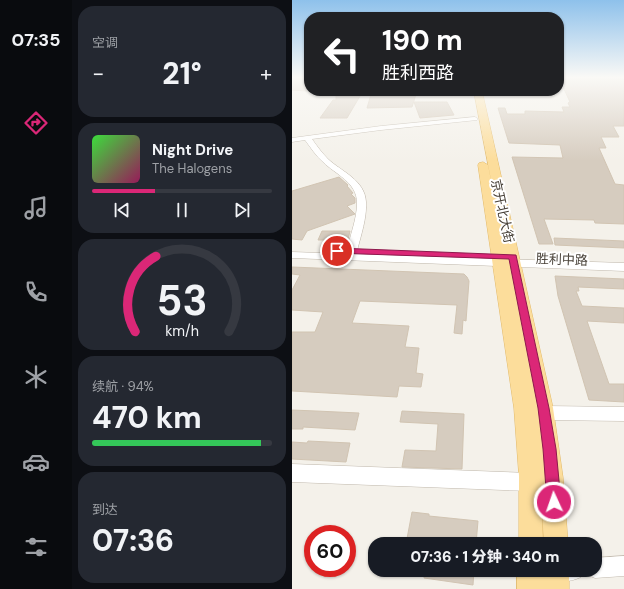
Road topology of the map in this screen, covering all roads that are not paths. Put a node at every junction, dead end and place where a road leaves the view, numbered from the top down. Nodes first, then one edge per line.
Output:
1 (473, 105) edge
2 (480, 105) edge
3 (475, 119) junction
4 (307, 138) junction
5 (292, 140) edge
6 (292, 249) edge
7 (352, 251) junction
8 (292, 255) edge
9 (507, 260) junction
10 (624, 261) edge
11 (624, 267) edge
12 (544, 413) junction
13 (624, 414) edge
14 (292, 473) edge
15 (530, 482) junction
16 (531, 537) edge
17 (556, 537) edge
18 (624, 566) edge
19 (602, 568) edge
20 (530, 577) edge
21 (530, 589) edge

1 - 3 main road, 京开北大街
2 - 9 main road, 京开北大街
3 - 4 street
3 - 9 main road, 京开北大街
4 - 5 street
4 - 7 street
6 - 7 street
7 - 9 street
8 - 9 street
9 - 10 street, 胜利中路
9 - 11 street, 胜利中路
9 - 12 main road, 京开北大街
9 - 15 main road, 京开北大街
12 - 13 street
12 - 17 main road, 京开北大街
14 - 15 street
15 - 16 main road, 京开北大街
18 - 19 street
20 - 21 main road

